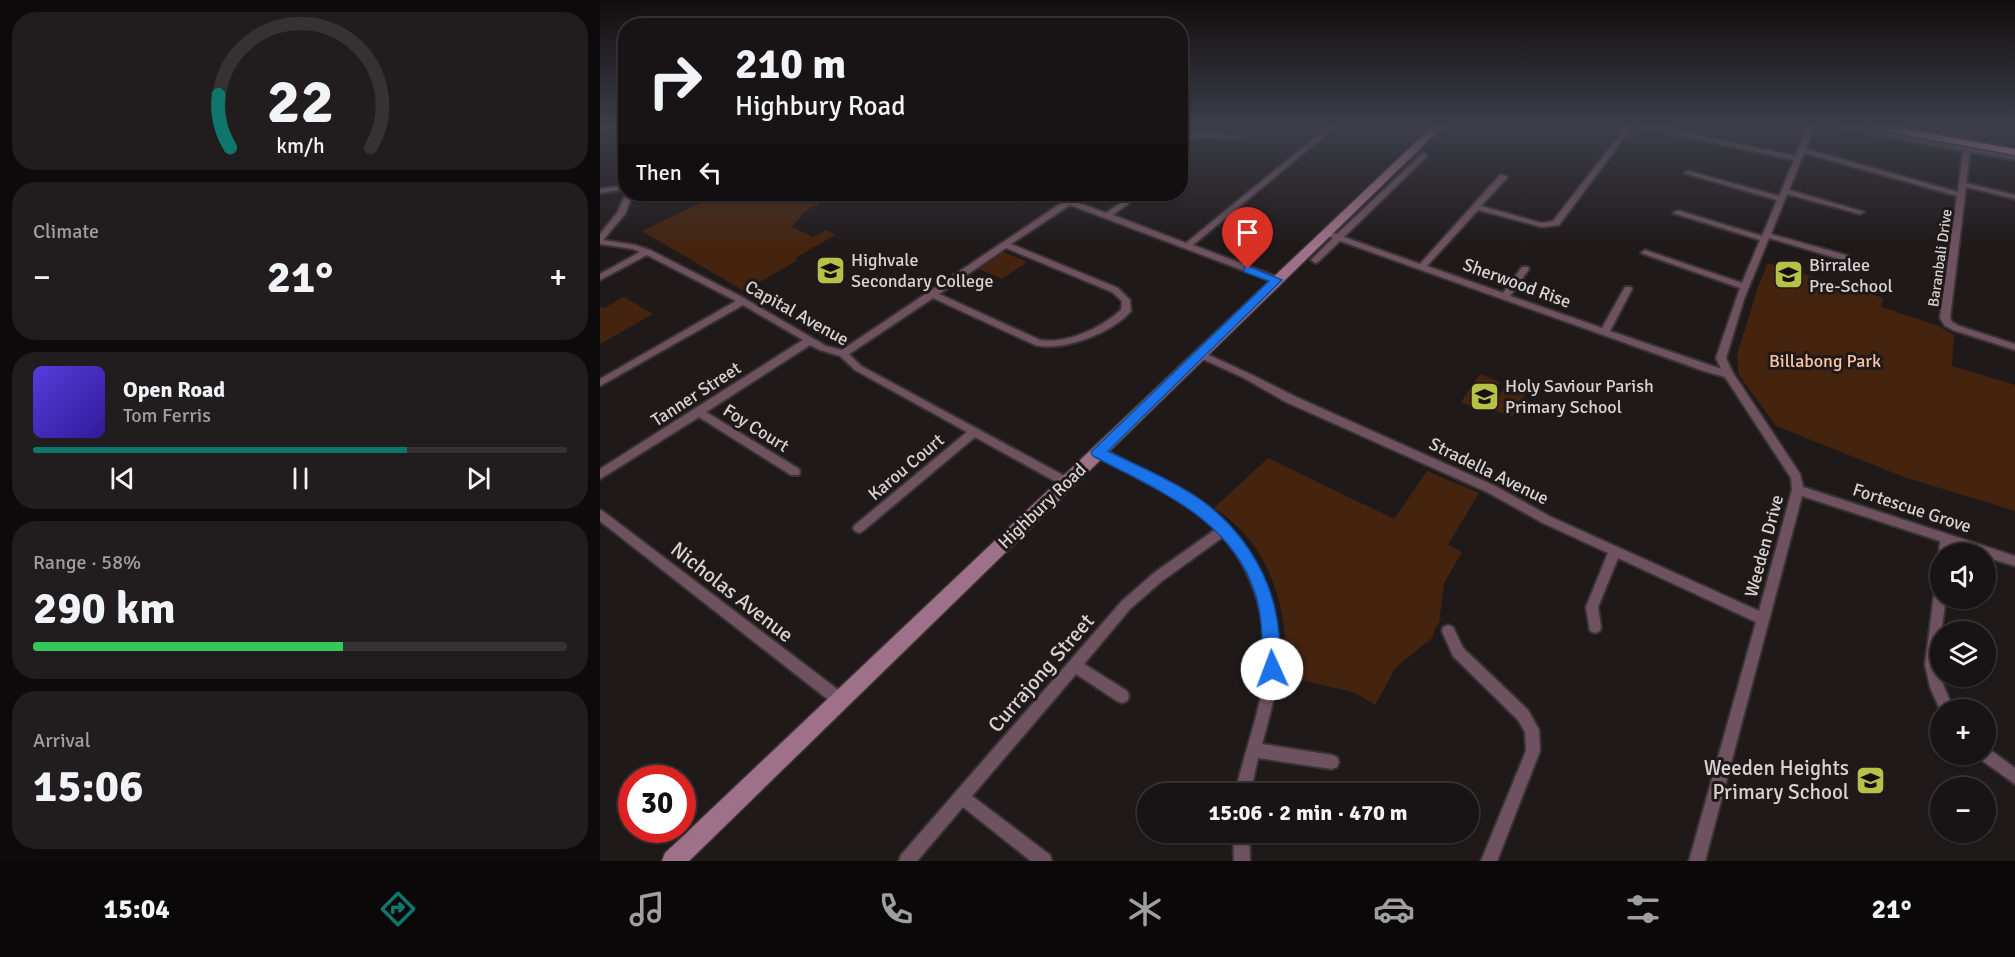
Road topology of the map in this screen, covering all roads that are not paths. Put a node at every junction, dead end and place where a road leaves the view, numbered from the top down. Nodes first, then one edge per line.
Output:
1 (1283, 167) edge
2 (1395, 167) edge
3 (1411, 167) edge
4 (1598, 167) edge
5 (1795, 167) edge
6 (1852, 167) edge
7 (1965, 167) edge
8 (1688, 173) dead end
9 (1503, 177) dead end
10 (1963, 184) junction
11 (618, 188) edge
12 (600, 191) edge
13 (1783, 195) junction
14 (1962, 195) junction
15 (2015, 197) edge
16 (626, 201) edge
17 (1070, 201) joint
18 (1128, 201) edge
19 (1476, 207) junction
20 (1860, 212) dead end
21 (1677, 213) dead end
22 (1108, 215) junction
23 (1326, 233) junction
24 (1339, 237) junction
25 (1766, 237) junction
26 (600, 240) edge
27 (1006, 245) junction
28 (1187, 246) junction
29 (647, 252) junction
30 (1645, 253) dead end
31 (1845, 258) dead end
32 (1315, 260) dead end
33 (1422, 267) junction
34 (1525, 269) dead end
35 (600, 276) edge
36 (1277, 280) junction
37 (1744, 286) junction
38 (1628, 289) dead end
39 (932, 294) junction
40 (1505, 296) junction
41 (742, 302) junction
42 (1605, 332) junction
43 (810, 340) junction
44 (2015, 347) edge
45 (843, 354) junction
46 (1199, 354) junction
47 (1725, 369) junction
48 (600, 383) edge
49 (699, 412) junction
50 (974, 432) junction
51 (1098, 452) junction
52 (795, 472) dead end
53 (600, 475) edge
54 (1066, 482) junction
55 (1798, 490) junction
56 (600, 515) edge
57 (859, 528) dead end
58 (1224, 530) junction
59 (1946, 538) junction
60 (1946, 543) edge
61 (1615, 551) junction
62 (2015, 561) edge
63 (1938, 609) edge
64 (1763, 619) junction
65 (1595, 627) dead end
66 (1448, 631) dead end
67 (1074, 665) junction
68 (1122, 696) dead end
69 (1942, 699) edge
70 (840, 700) junction
71 (1252, 750) junction
72 (1332, 762) dead end
73 (1996, 762) edge
74 (2015, 777) edge
75 (1244, 783) edge
76 (962, 797) junction
77 (1241, 843) edge
78 (679, 859) edge
79 (907, 861) edge
80 (1044, 861) edge
81 (1242, 861) edge
82 (1489, 861) edge
83 (1697, 861) edge

1 - 28 street
2 - 23 main road, Highbury Road
3 - 24 street
4 - 19 street
5 - 13 street
6 - 14 street
7 - 10 street, Baranbali Drive
8 - 13 street
9 - 19 street
10 - 14 street, Baranbali Drive
10 - 15 street
11 - 12 street
13 - 20 street
13 - 25 street
14 - 44 street, Baranbali Drive
16 - 26 street
17 - 22 street
17 - 27 street
18 - 22 street
19 - 33 street
21 - 25 street
22 - 28 street
23 - 24 street, Sherwood Rise
23 - 36 main road, Highbury Road
24 - 32 street
24 - 33 street, Sherwood Rise
25 - 31 street
25 - 37 street
26 - 29 street, Capital Avenue
27 - 39 street
27 - 39 street
28 - 36 street
29 - 35 street
29 - 41 street, Capital Avenue
30 - 37 street
33 - 40 street, Sherwood Rise
34 - 40 street
36 - 46 main road, Highbury Road
37 - 47 street
38 - 42 street
39 - 45 street
40 - 42 street, Sherwood Rise
41 - 43 street, Capital Avenue
41 - 48 street
42 - 47 street, Sherwood Rise
43 - 45 street, Capital Avenue
43 - 49 street, Tanner Street
45 - 50 street, Capital Avenue
46 - 51 main road, Highbury Road
46 - 61 street, Stradella Avenue
47 - 55 street, Weeden Drive
49 - 52 street, Foy Court
49 - 53 street, Tanner Street
50 - 54 street, Capital Avenue
50 - 57 street, Karou Court
51 - 54 main road, Highbury Road
51 - 58 street
54 - 70 main road, Highbury Road
55 - 59 street, Fortescue Grove
55 - 64 street, Weeden Drive
56 - 70 street, Nicholas Avenue
58 - 67 street, Currajong Street
58 - 71 street
59 - 60 street
59 - 62 street, Fortescue Grove
61 - 64 street, Stradella Avenue
61 - 65 street
63 - 69 street
64 - 83 street, Weeden Drive
66 - 82 street
67 - 68 street
67 - 76 street, Currajong Street
70 - 78 main road, Highbury Road
71 - 72 street
71 - 75 street
73 - 74 street
76 - 79 street, Currajong Street
76 - 80 street
77 - 81 street

